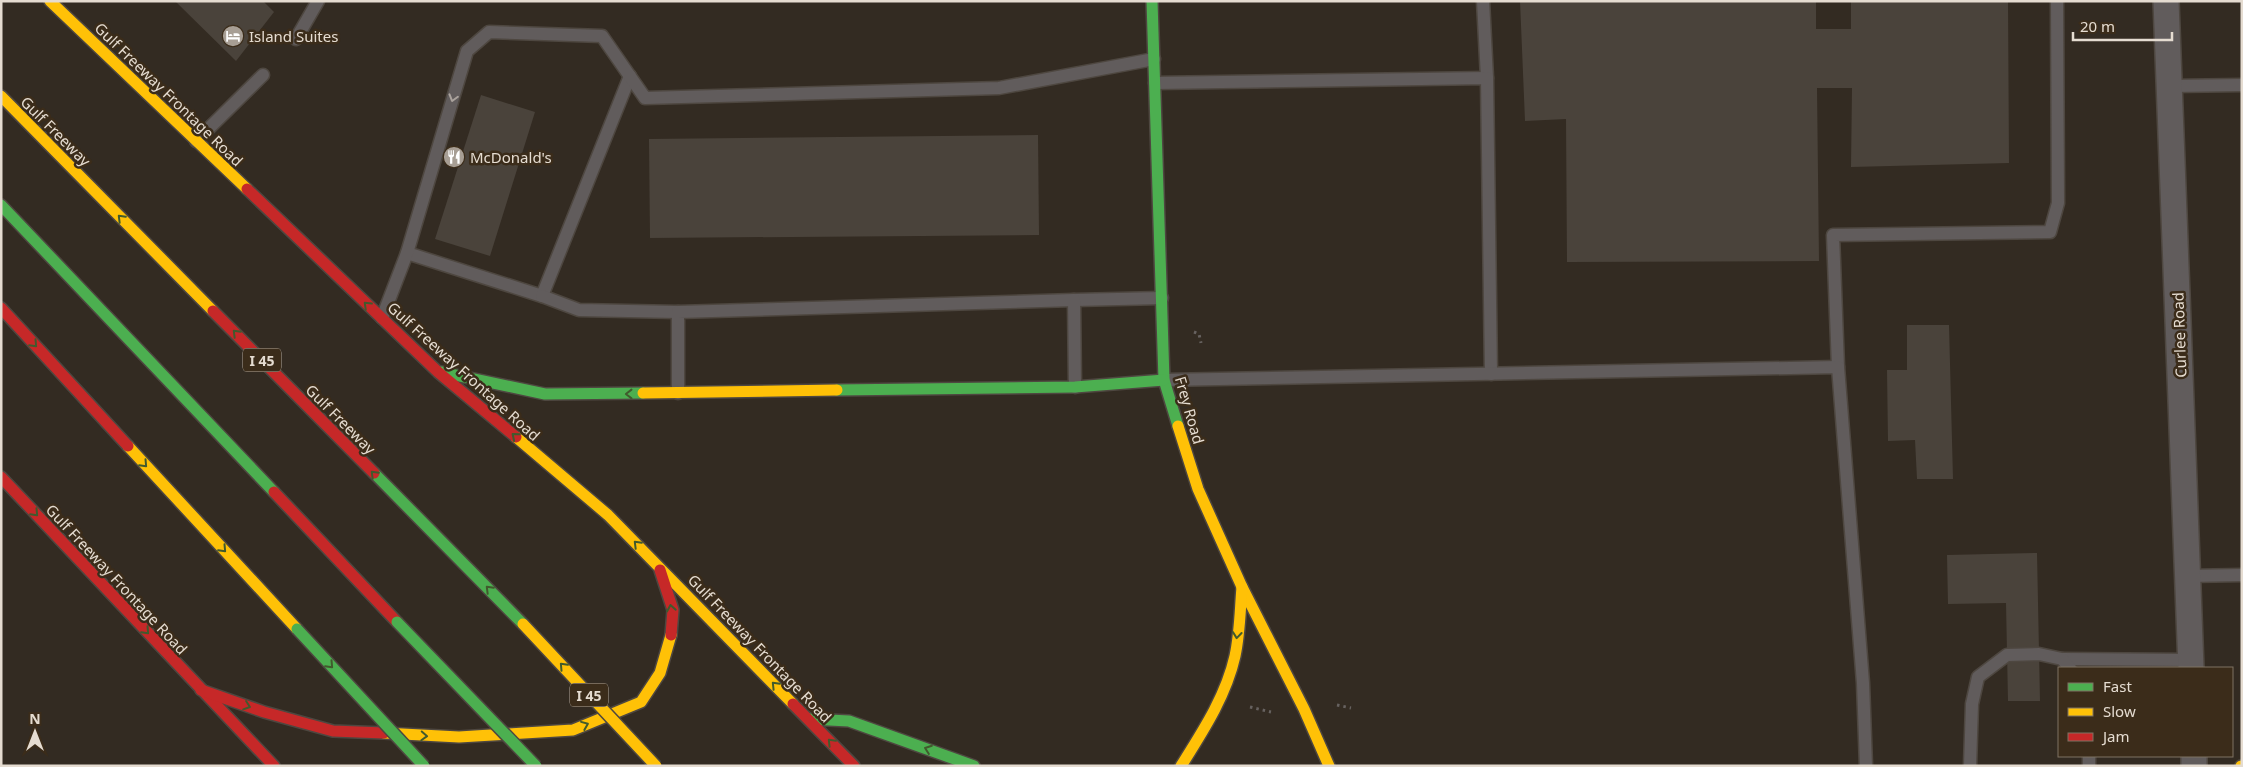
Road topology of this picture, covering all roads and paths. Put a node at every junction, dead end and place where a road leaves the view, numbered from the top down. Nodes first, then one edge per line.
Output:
1 (50, 1) edge
2 (318, 1) edge
3 (1152, 1) edge
4 (1482, 1) edge
5 (2057, 1) edge
6 (2166, 1) edge
7 (296, 39) dead end
8 (1154, 60) junction
9 (262, 75) dead end
10 (630, 76) junction
11 (1487, 78) junction
12 (1155, 83) junction
13 (2242, 85) edge
14 (2170, 86) junction
15 (1, 96) edge
16 (196, 140) junction
17 (1, 205) edge
18 (407, 253) junction
19 (542, 296) junction
20 (1162, 298) junction
21 (1074, 300) junction
22 (1, 308) edge
23 (678, 312) junction
24 (382, 318) junction
25 (1194, 332) dead end
26 (1201, 343) dead end
27 (1838, 367) junction
28 (438, 372) junction
29 (1492, 374) junction
30 (1164, 380) junction
31 (1075, 387) junction
32 (678, 393) junction
33 (1, 477) edge
34 (658, 565) junction
35 (2242, 575) edge
36 (2187, 576) junction
37 (1242, 586) junction
38 (2066, 664) edge
39 (2191, 664) edge
40 (201, 690) junction
41 (1336, 705) dead end
42 (1249, 707) dead end
43 (1351, 708) dead end
44 (1275, 713) dead end
45 (809, 719) junction
46 (274, 766) edge
47 (424, 766) edge
48 (536, 766) edge
49 (656, 766) edge
50 (854, 766) edge
51 (974, 766) edge
52 (1181, 766) edge
53 (1329, 766) edge
54 (1866, 766) edge
55 (1970, 766) edge

1 - 16 main road, Gulf Freeway Frontage Road
2 - 7 lane
3 - 8 main road, Frey Road
4 - 11 lane
5 - 27 lane
6 - 14 street, Curlee Road
8 - 10 lane
8 - 12 main road, Frey Road
9 - 16 lane
10 -> 18 lane
10 - 19 lane
11 - 12 lane
11 - 29 lane
12 - 20 main road, Frey Road
13 - 14 lane
14 - 36 street, Curlee Road
49 -> 15 main road, Gulf Freeway / I 45, bridge
24 -> 16 main road, Gulf Freeway Frontage Road
17 - 48 main road, bridge
18 - 19 lane
18 - 24 lane
19 - 23 lane
20 - 21 lane
20 - 30 main road, Frey Road
21 - 23 lane
21 - 31 lane
22 -> 47 main road, bridge
23 - 32 lane
24 - 28 main road, Gulf Freeway Frontage Road
25 - 26 path
27 - 29 lane
27 - 54 lane
32 -> 28 main road
34 -> 28 main road, Gulf Freeway Frontage Road
29 - 30 lane
30 - 31 main road
30 - 37 main road, Frey Road
31 - 32 main road
33 -> 40 main road, Gulf Freeway Frontage Road
40 -> 34 main road
45 -> 34 main road, Gulf Freeway Frontage Road
35 - 36 lane
36 - 39 street, Curlee Road
37 -> 52 main road
37 - 53 main road, Frey Road
38 - 39 lane
38 - 55 lane
40 - 46 main road, Gulf Freeway Frontage Road
41 - 43 path
42 - 44 path
50 -> 45 main road, Gulf Freeway Frontage Road
51 -> 45 main road

